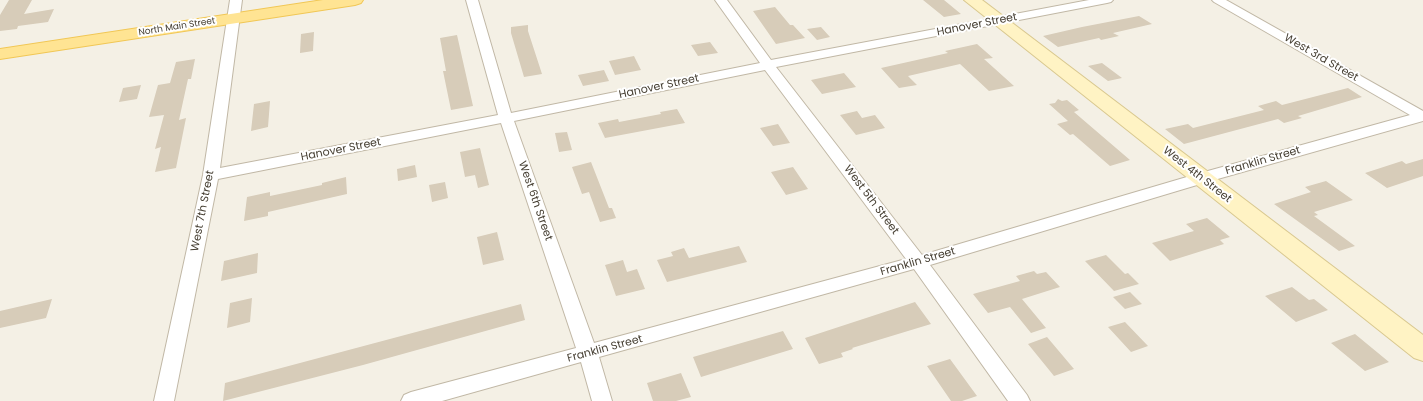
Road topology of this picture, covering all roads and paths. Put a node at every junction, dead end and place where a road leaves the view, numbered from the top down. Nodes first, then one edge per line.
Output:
1 (236, 0) edge
2 (355, 0) edge
3 (472, 0) edge
4 (721, 0) edge
5 (972, 0) edge
6 (1107, 0) edge
7 (1218, 0) edge
8 (233, 19) junction
9 (998, 21) junction
10 (0, 54) edge
11 (768, 65) junction
12 (1423, 117) edge
13 (506, 118) junction
14 (211, 175) junction
15 (1202, 178) junction
16 (918, 262) junction
17 (1423, 350) edge
18 (588, 354) junction
19 (164, 401) edge
20 (410, 401) edge
21 (602, 401) edge
22 (1020, 401) edge

1 - 8 street, West 7th Street
2 - 8 main road, North Main Street
3 - 13 street, West 6th Street
4 - 11 street, West 5th Street
5 - 9 main road, West 4th Street
6 - 9 street, Hanover Street
7 - 12 street, West 3rd Street
8 - 10 main road, North Main Street
8 - 14 street, West 7th Street
9 - 11 street, Hanover Street
9 - 15 main road, West 4th Street
11 - 13 street, Hanover Street
11 - 16 street, West 5th Street
12 - 15 street, Franklin Street
13 - 14 street, Hanover Street
13 - 18 street, West 6th Street
14 - 19 street, West 7th Street
15 - 16 street, Franklin Street
15 - 17 main road, West 4th Street
16 - 18 street, Franklin Street
16 - 22 street, West 5th Street
18 - 20 street, Franklin Street
18 - 21 street, West 6th Street

